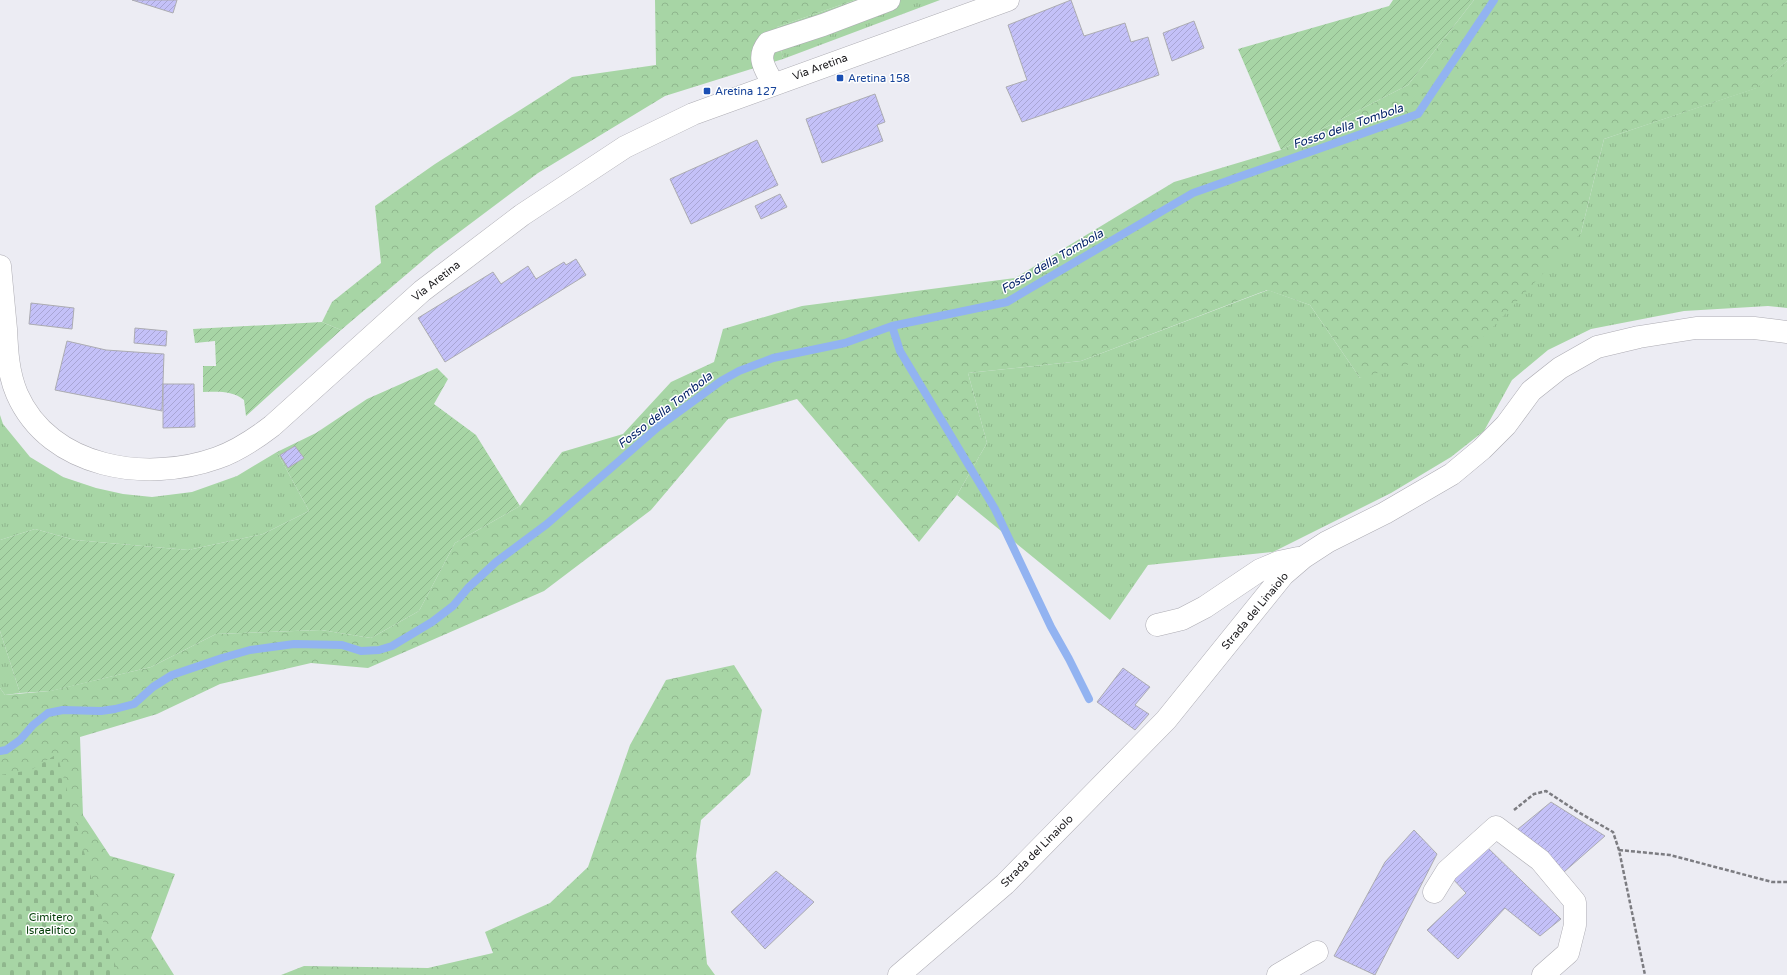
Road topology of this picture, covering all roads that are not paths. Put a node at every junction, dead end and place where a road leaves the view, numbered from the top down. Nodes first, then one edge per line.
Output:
1 (889, 0) edge
2 (1008, 0) edge
3 (773, 84) junction
4 (0, 266) edge
5 (1787, 332) edge
6 (1304, 557) junction
7 (1157, 625) dead end
8 (1434, 892) dead end
9 (1317, 952) dead end
10 (899, 975) edge
11 (1278, 975) edge
12 (1543, 975) edge

1 - 3 main road
2 - 3 main road, Via Aretina
3 - 4 main road, Via Aretina
5 - 6 main road, Strada del Linaiolo
6 - 7 main road
6 - 10 main road, Strada del Linaiolo
8 - 12 main road
9 - 11 main road

